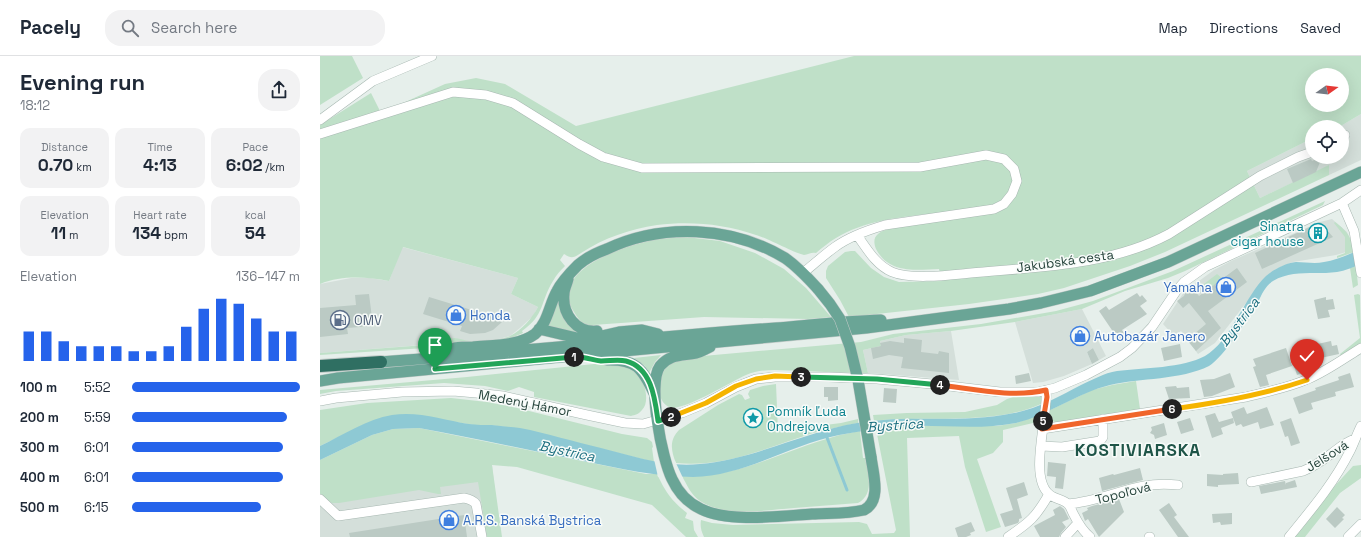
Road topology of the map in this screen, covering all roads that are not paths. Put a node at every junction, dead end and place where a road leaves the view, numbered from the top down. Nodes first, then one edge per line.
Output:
1 (432, 56) edge
2 (320, 120) edge
3 (320, 134) edge
4 (1305, 154) edge
5 (1361, 172) edge
6 (1361, 190) edge
7 (1342, 202) junction
8 (857, 235) junction
9 (1361, 271) edge
10 (571, 272) junction
11 (804, 273) junction
12 (934, 319) junction
13 (539, 329) junction
14 (619, 332) junction
15 (665, 336) junction
16 (722, 343) junction
17 (1361, 348) edge
18 (581, 356) junction
19 (435, 358) junction
20 (381, 362) joint
21 (320, 366) edge
22 (320, 381) edge
23 (1046, 393) junction
24 (654, 394) junction
25 (320, 401) edge
26 (1103, 419) junction
27 (658, 421) junction
28 (1042, 429) junction
29 (1360, 429) edge
30 (1355, 439) junction
31 (1041, 446) junction
32 (1251, 482) dead end
33 (1178, 485) dead end
34 (1049, 494) junction
35 (320, 499) edge
36 (1068, 504) junction
37 (1078, 523) junction
38 (1361, 524) edge
39 (482, 537) edge
40 (1008, 537) edge
41 (1065, 537) edge
42 (1090, 537) edge
43 (1289, 537) edge
44 (1348, 537) edge

1 - 2 street
3 - 8 street
4 - 8 street, Jakubská cesta
5 - 12 main road
6 - 7 street
7 - 9 street
7 - 23 street, Medený Hámor
8 - 11 street
10 - 11 main road
10 - 13 main road
10 - 14 main road
11 - 27 main road, bridge
12 - 15 main road
12 - 16 main road
13 - 14 main road
13 - 19 main road
14 - 15 main road
15 - 19 main road
16 - 18 main road
16 - 24 main road
17 - 26 street
18 - 22 main road
18 - 24 main road
19 - 20 main road
20 - 21 highway
23 - 27 street, Medený Hámor
23 - 28 street
24 - 27 main road
25 - 27 street, Medený Hámor
26 - 28 street
26 - 31 street
28 - 31 street
29 - 30 street
30 - 32 street, Jelšová
30 - 43 street
31 - 34 street
33 - 36 street, Topoľová
34 - 36 street
34 - 40 street
35 - 39 street
36 - 37 street
37 - 41 street
37 - 42 street
38 - 44 street

